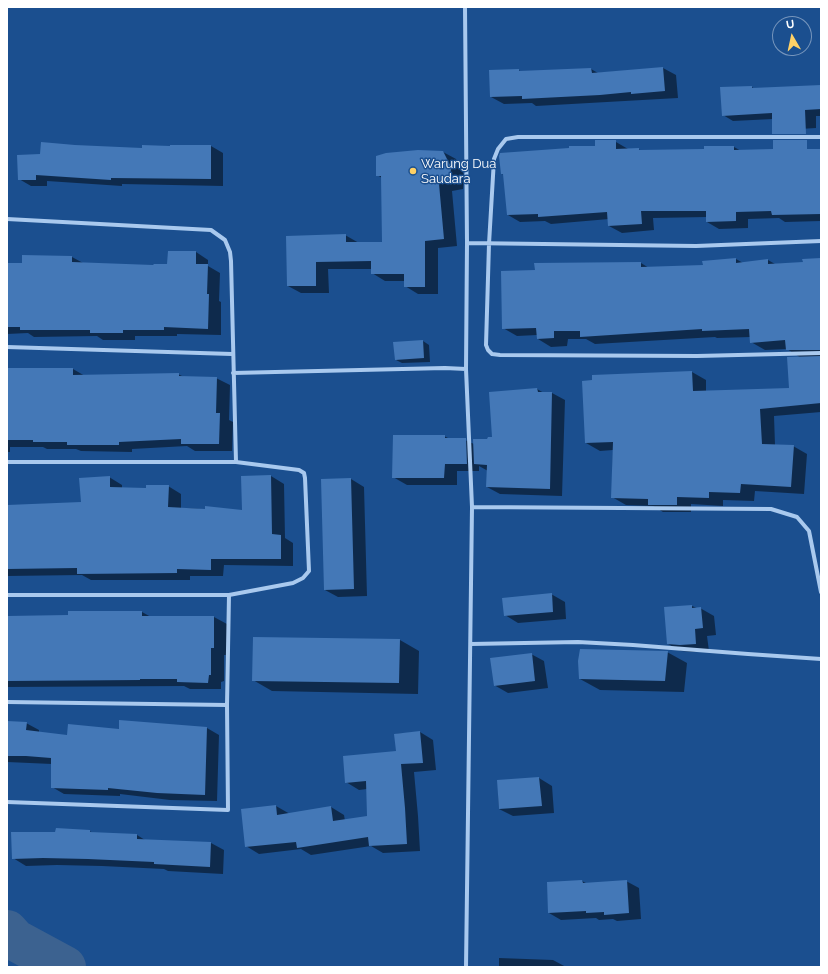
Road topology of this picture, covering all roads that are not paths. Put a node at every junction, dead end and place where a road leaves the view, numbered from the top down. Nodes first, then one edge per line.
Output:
1 (465, 7) edge
2 (821, 137) edge
3 (7, 219) edge
4 (821, 241) edge
5 (467, 243) junction
6 (489, 244) junction
7 (7, 347) edge
8 (821, 353) edge
9 (232, 354) junction
10 (466, 369) junction
11 (233, 373) junction
12 (7, 462) edge
13 (236, 462) junction
14 (472, 507) junction
15 (821, 592) edge
16 (7, 594) edge
17 (229, 595) junction
18 (471, 644) junction
19 (821, 659) edge
20 (7, 702) edge
21 (227, 705) junction
22 (7, 802) edge
23 (466, 967) edge

1 - 5 street
2 - 6 street
3 - 9 street
4 - 6 street
5 - 6 street
5 - 10 street
6 - 8 street
7 - 9 street
9 - 11 street
10 - 11 street
10 - 14 street
11 - 13 street
12 - 13 street
13 - 17 street
14 - 15 street
14 - 18 street
16 - 17 street
17 - 21 street
18 - 19 street
18 - 23 street
20 - 21 street
21 - 22 street

